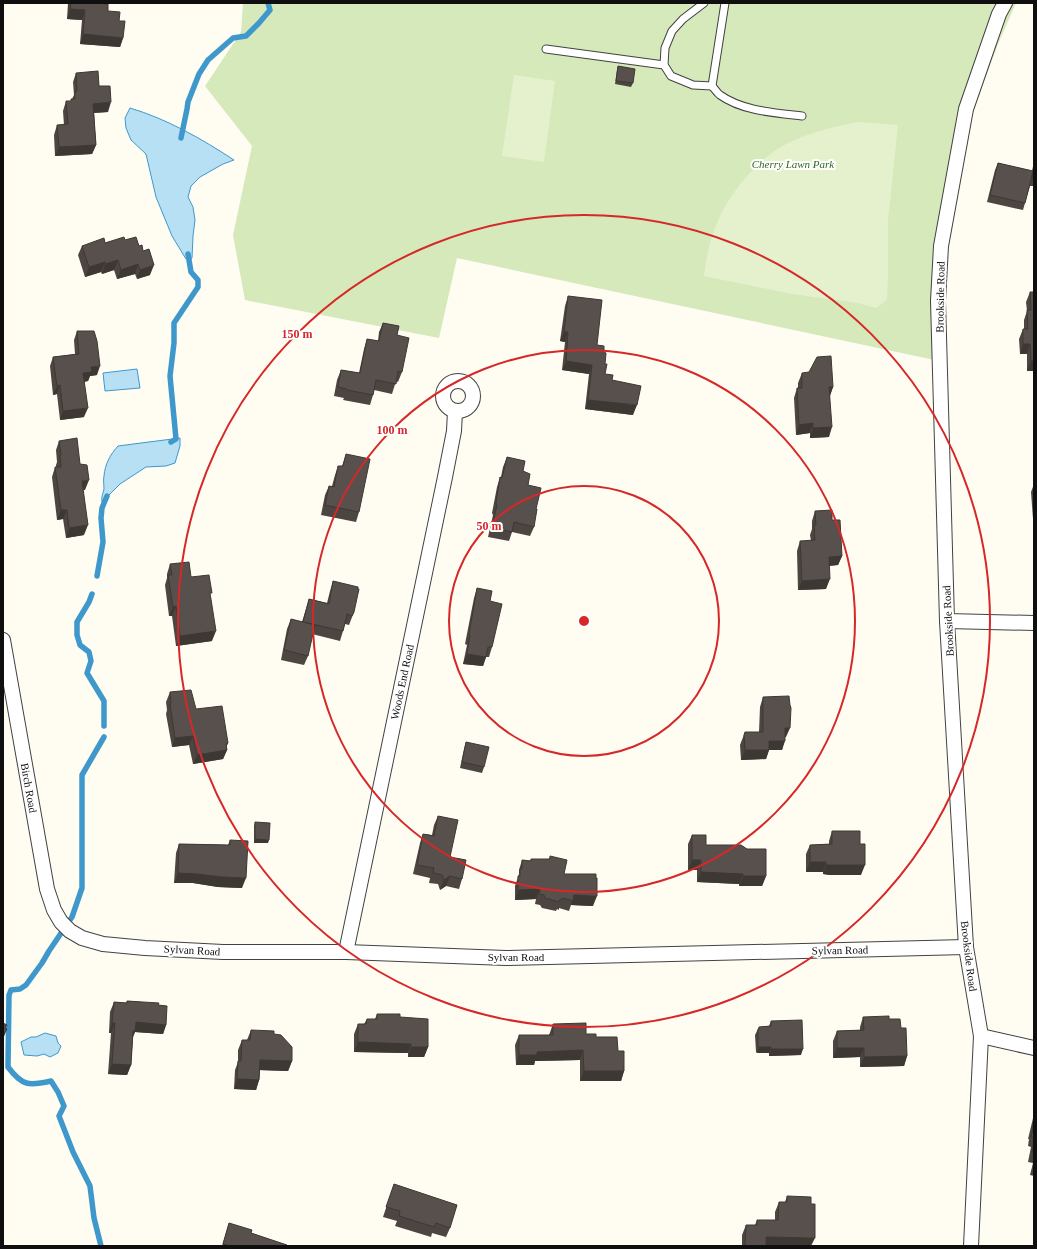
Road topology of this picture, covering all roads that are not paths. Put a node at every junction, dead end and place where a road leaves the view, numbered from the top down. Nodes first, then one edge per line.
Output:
1 (704, 3) edge
2 (725, 3) edge
3 (1005, 3) edge
4 (546, 49) dead end
5 (664, 65) junction
6 (712, 86) junction
7 (802, 116) dead end
8 (455, 411) dead end
9 (947, 620) junction
10 (1034, 623) edge
11 (3, 640) edge
12 (65, 926) joint
13 (966, 947) junction
14 (346, 952) junction
15 (982, 1036) junction
16 (1034, 1048) edge
17 (971, 1246) edge

1 - 5 lane
2 - 6 lane
3 - 9 street, Brookside Road
4 - 5 lane
5 - 6 lane
6 - 7 lane
8 - 14 street, Woods End Road
9 - 10 street
9 - 13 street, Brookside Road
11 - 12 street, Birch Road
12 - 14 street, Sylvan Road
13 - 14 street, Sylvan Road
13 - 15 street, Brookside Road
15 - 16 street
15 - 17 street, Brookside Road

